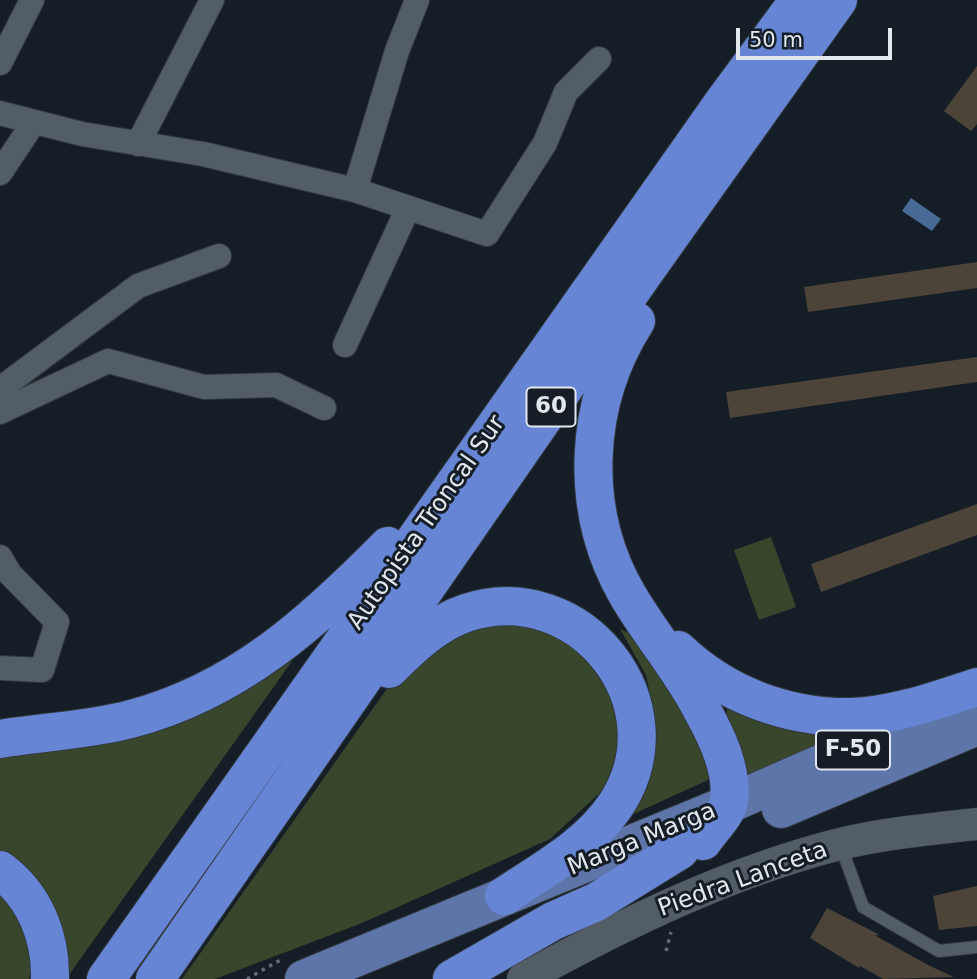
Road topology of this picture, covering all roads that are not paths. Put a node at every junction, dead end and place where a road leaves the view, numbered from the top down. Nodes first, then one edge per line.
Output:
1 (32, 0) edge
2 (212, 0) edge
3 (417, 0) edge
4 (799, 0) edge
5 (838, 0) edge
6 (599, 59) dead end
7 (0, 63) edge
8 (791, 64) junction
9 (0, 113) edge
10 (34, 122) junction
11 (138, 144) junction
12 (0, 173) edge
13 (355, 190) junction
14 (408, 208) junction
15 (219, 256) dead end
16 (345, 345) dead end
17 (0, 389) edge
18 (324, 408) dead end
19 (0, 412) edge
20 (500, 419) junction
21 (0, 557) edge
22 (638, 613) junction
23 (0, 668) edge
24 (977, 687) edge
25 (977, 695) edge
26 (977, 726) edge
27 (0, 738) edge
28 (315, 751) junction
29 (729, 804) junction
30 (977, 824) edge
31 (840, 844) junction
32 (691, 846) junction
33 (0, 870) edge
34 (504, 896) junction
35 (977, 947) edge
36 (50, 979) edge
37 (106, 979) edge
38 (155, 979) edge
39 (304, 979) edge
40 (368, 979) edge
41 (452, 979) edge
42 (523, 979) edge

1 - 7 street
2 - 11 street
3 - 13 street
4 - 20 highway, Autopista Troncal Sur / 60
5 - 8 highway, Autopista Troncal Sur / 60
6 - 14 street
8 - 22 highway
8 - 28 highway, Autopista Troncal Sur / 60
9 - 10 street
10 - 11 street
10 - 12 street
11 - 13 street
13 - 14 street
14 - 16 street
15 - 17 street
18 - 19 street
20 - 27 highway
20 - 37 highway, Autopista Troncal Sur / 60
21 - 23 street
22 - 24 highway
22 - 29 highway
25 - 29 main road, Marga Marga / F-50
26 - 32 main road, Marga Marga / F-50
28 - 34 highway
28 - 38 highway, Autopista Troncal Sur / 60
29 - 32 highway
29 - 34 main road, Marga Marga / F-50
30 - 31 street, Piedra Lanceta
31 - 35 lane
31 - 42 street, Piedra Lanceta
32 - 40 main road, Marga Marga / F-50
32 - 41 highway
33 - 36 highway
34 - 39 main road, Marga Marga / F-50

